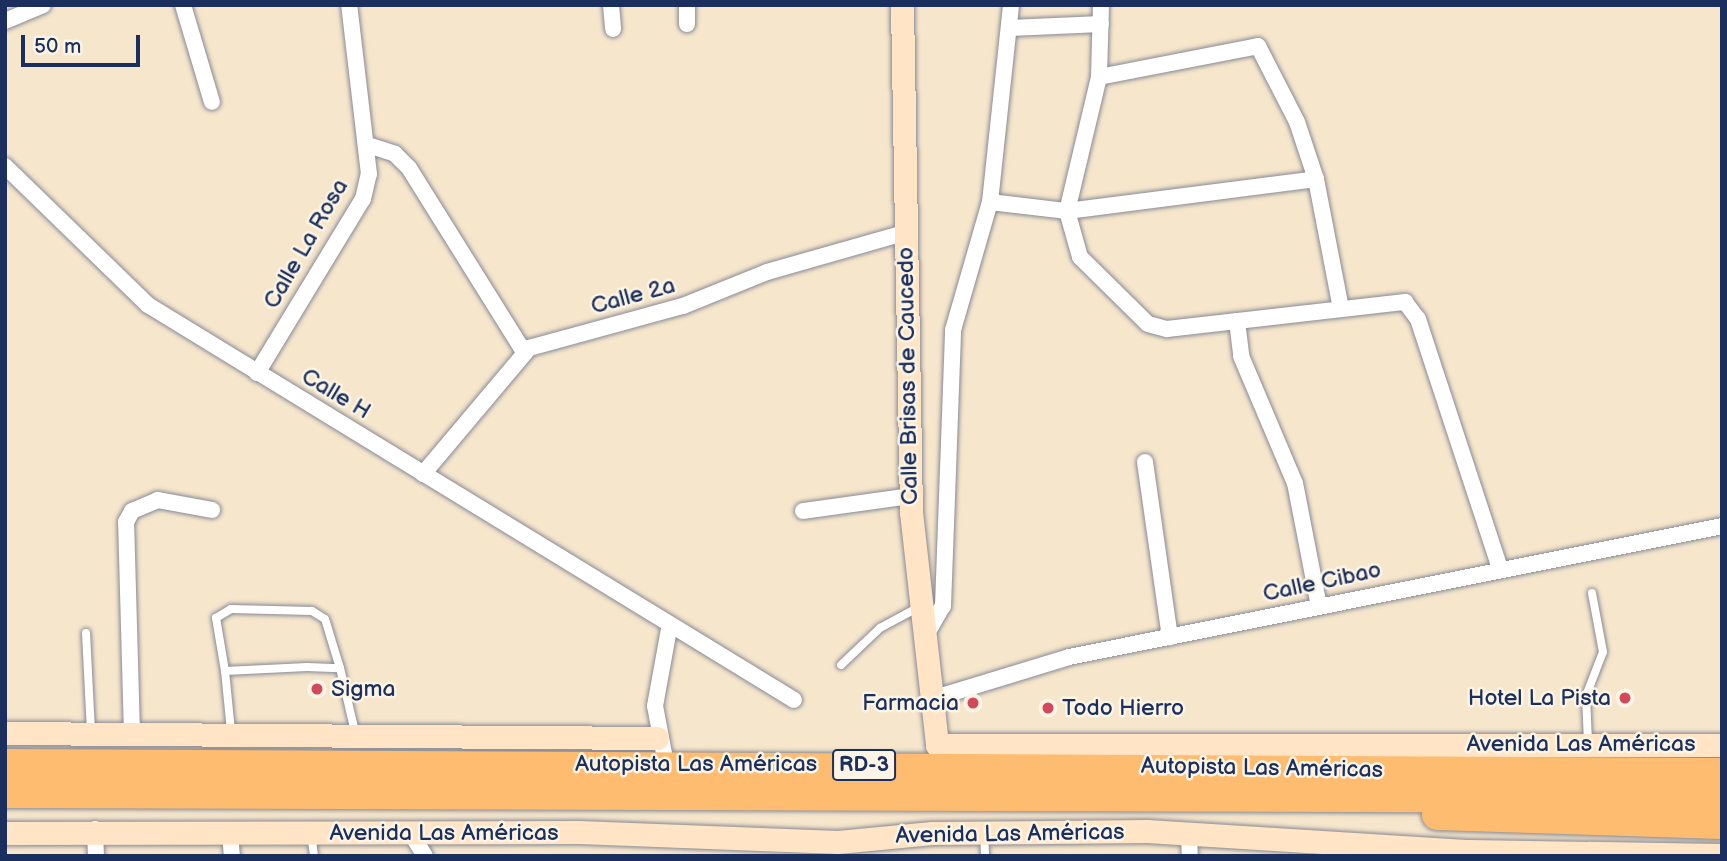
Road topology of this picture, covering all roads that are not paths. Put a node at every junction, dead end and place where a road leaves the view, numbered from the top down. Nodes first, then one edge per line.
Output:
1 (44, 5) edge
2 (183, 5) edge
3 (349, 5) edge
4 (611, 5) edge
5 (687, 5) edge
6 (902, 5) edge
7 (1011, 5) edge
8 (1101, 5) edge
9 (5, 21) edge
10 (687, 24) dead end
11 (1101, 24) junction
12 (1010, 28) junction
13 (613, 29) dead end
14 (1099, 77) junction
15 (212, 102) dead end
16 (368, 145) junction
17 (5, 166) edge
18 (1316, 178) junction
19 (990, 202) junction
20 (1067, 211) junction
21 (904, 233) junction
22 (1341, 309) junction
23 (1237, 321) junction
24 (524, 352) junction
25 (257, 373) junction
26 (1145, 462) dead end
27 (423, 474) junction
28 (911, 496) junction
29 (212, 510) dead end
30 (803, 511) dead end
31 (1722, 526) edge
32 (1500, 569) junction
33 (1592, 593) dead end
34 (919, 607) junction
35 (1319, 607) junction
36 (669, 629) junction
37 (86, 633) dead end
38 (926, 635) junction
39 (1170, 637) junction
40 (841, 665) dead end
41 (340, 668) junction
42 (225, 671) junction
43 (935, 698) junction
44 (794, 700) dead end
45 (5, 733) edge
46 (91, 734) junction
47 (132, 734) junction
48 (231, 735) junction
49 (356, 739) junction
50 (937, 744) junction
51 (1588, 744) junction
52 (1722, 745) edge
53 (661, 751) junction
54 (5, 764) edge
55 (769, 764) junction
56 (1722, 773) edge
57 (5, 793) edge
58 (1214, 797) junction
59 (1722, 797) edge
60 (1722, 824) edge
61 (94, 830) junction
62 (984, 831) junction
63 (410, 832) junction
64 (1189, 832) junction
65 (5, 834) edge
66 (231, 845) edge
67 (312, 845) edge
68 (756, 846) edge
69 (838, 849) edge
70 (1469, 853) edge
71 (1594, 855) edge
72 (1722, 855) edge
73 (96, 856) edge
74 (425, 856) edge
75 (985, 856) edge
76 (1190, 856) edge

1 - 9 street
2 - 15 street
3 - 16 street, Calle La Rosa
4 - 13 street
5 - 10 street
6 - 21 street, Calle Brisas de Caucedo
7 - 12 street
8 - 11 street
11 - 12 street
11 - 14 street
12 - 19 street
14 - 18 street
14 - 20 street
16 - 24 street
16 - 25 street, Calle La Rosa
17 - 25 street, Calle H
18 - 20 street
18 - 22 street
19 - 20 street
19 - 38 street
20 - 23 street
21 - 24 street, Calle 2a
21 - 28 street, Calle Brisas de Caucedo
22 - 23 street
22 - 32 street
23 - 35 street
24 - 27 street
25 - 27 street, Calle H
26 - 39 street
27 - 36 street, Calle H
28 - 30 street
28 - 34 street, Calle Brisas de Caucedo
29 - 47 street
31 - 32 street, Calle Cibao
32 - 35 street, Calle Cibao
33 - 51 lane
34 - 38 street, Calle Brisas de Caucedo
34 - 40 lane
35 - 39 street, Calle Cibao
36 - 44 street, Calle H
36 - 53 street
37 - 46 lane
38 - 43 street, Calle Brisas de Caucedo
39 - 43 street, Calle Cibao
41 - 42 lane
41 - 42 lane
41 - 49 lane
42 - 48 lane
43 - 50 street, Calle Brisas de Caucedo
45 - 46 street
46 - 47 street
47 - 48 street
48 - 49 street
49 - 53 street
50 - 51 street, Avenida Las Américas
50 - 55 highway
51 - 52 street, Avenida Las Américas
53 - 54 highway, Autopista Las Américas / RD-3
53 - 55 highway, Autopista Las Américas / RD-3
55 - 56 highway, Autopista Las Américas / RD-3
57 - 58 highway, Autopista Las Américas / RD-3
58 - 59 highway, Autopista Las Américas / RD-3
58 - 60 highway
61 - 65 street, Avenida Las Américas
61 - 66 street, Avenida Las Américas
61 - 73 street
62 - 64 street, Avenida Las Américas
62 - 69 street, Avenida Las Américas
62 - 75 lane
63 - 67 street, Avenida Las Américas
63 - 68 street, Avenida Las Américas
63 - 74 street
64 - 70 street, Avenida Las Américas
64 - 76 street
66 - 67 street, Avenida Las Américas
68 - 69 street, Avenida Las Américas
70 - 71 street, Avenida Las Américas
71 - 72 street, Avenida Las Américas

